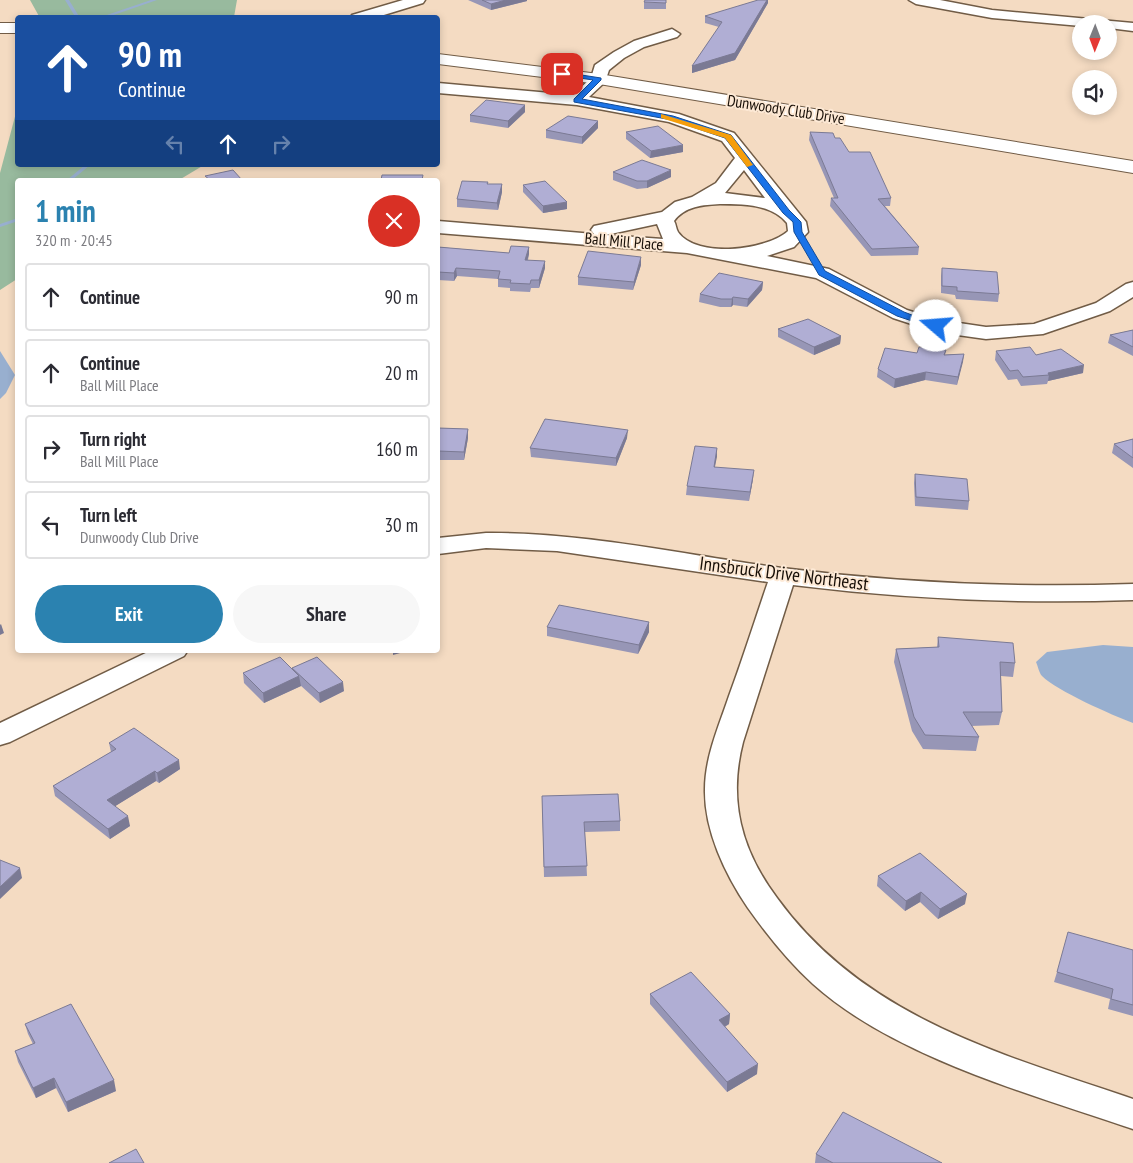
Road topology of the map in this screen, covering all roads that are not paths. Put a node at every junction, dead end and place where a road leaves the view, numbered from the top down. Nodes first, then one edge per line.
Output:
1 (418, 0) edge
2 (916, 0) edge
3 (367, 15) edge
4 (1072, 21) edge
5 (1118, 25) edge
6 (1133, 27) edge
7 (0, 28) edge
8 (15, 28) edge
9 (672, 34) dead end
10 (440, 59) edge
11 (599, 79) junction
12 (440, 88) edge
13 (577, 100) junction
14 (744, 158) junction
15 (1133, 167) edge
16 (698, 201) junction
17 (786, 212) junction
18 (668, 216) junction
19 (440, 227) edge
20 (798, 232) junction
21 (558, 235) junction
22 (691, 247) junction
23 (732, 255) junction
24 (822, 273) junction
25 (1133, 288) edge
26 (440, 546) edge
27 (784, 576) junction
28 (1133, 592) edge
29 (168, 653) edge
30 (0, 735) edge
31 (1133, 1114) edge

1 - 3 street
2 - 4 street
5 - 6 street
7 - 8 street
9 - 11 street
10 - 11 street, Dunwoody Club Drive
11 - 13 street
11 - 15 street, Dunwoody Club Drive
12 - 13 street
13 - 14 street
14 - 16 street
14 - 17 street
16 - 17 street
16 - 18 street, Ball Mill Place
17 - 20 street
18 - 21 street, Ball Mill Place
18 - 22 street
19 - 21 street, Ball Mill Place
20 - 23 street
20 - 24 street
21 - 22 street, Ball Mill Place
22 - 23 street
23 - 24 street
24 - 25 street
26 - 27 street, Innsbruck Drive Northeast
27 - 28 street, Innsbruck Drive Northeast
27 - 31 street
29 - 30 street

